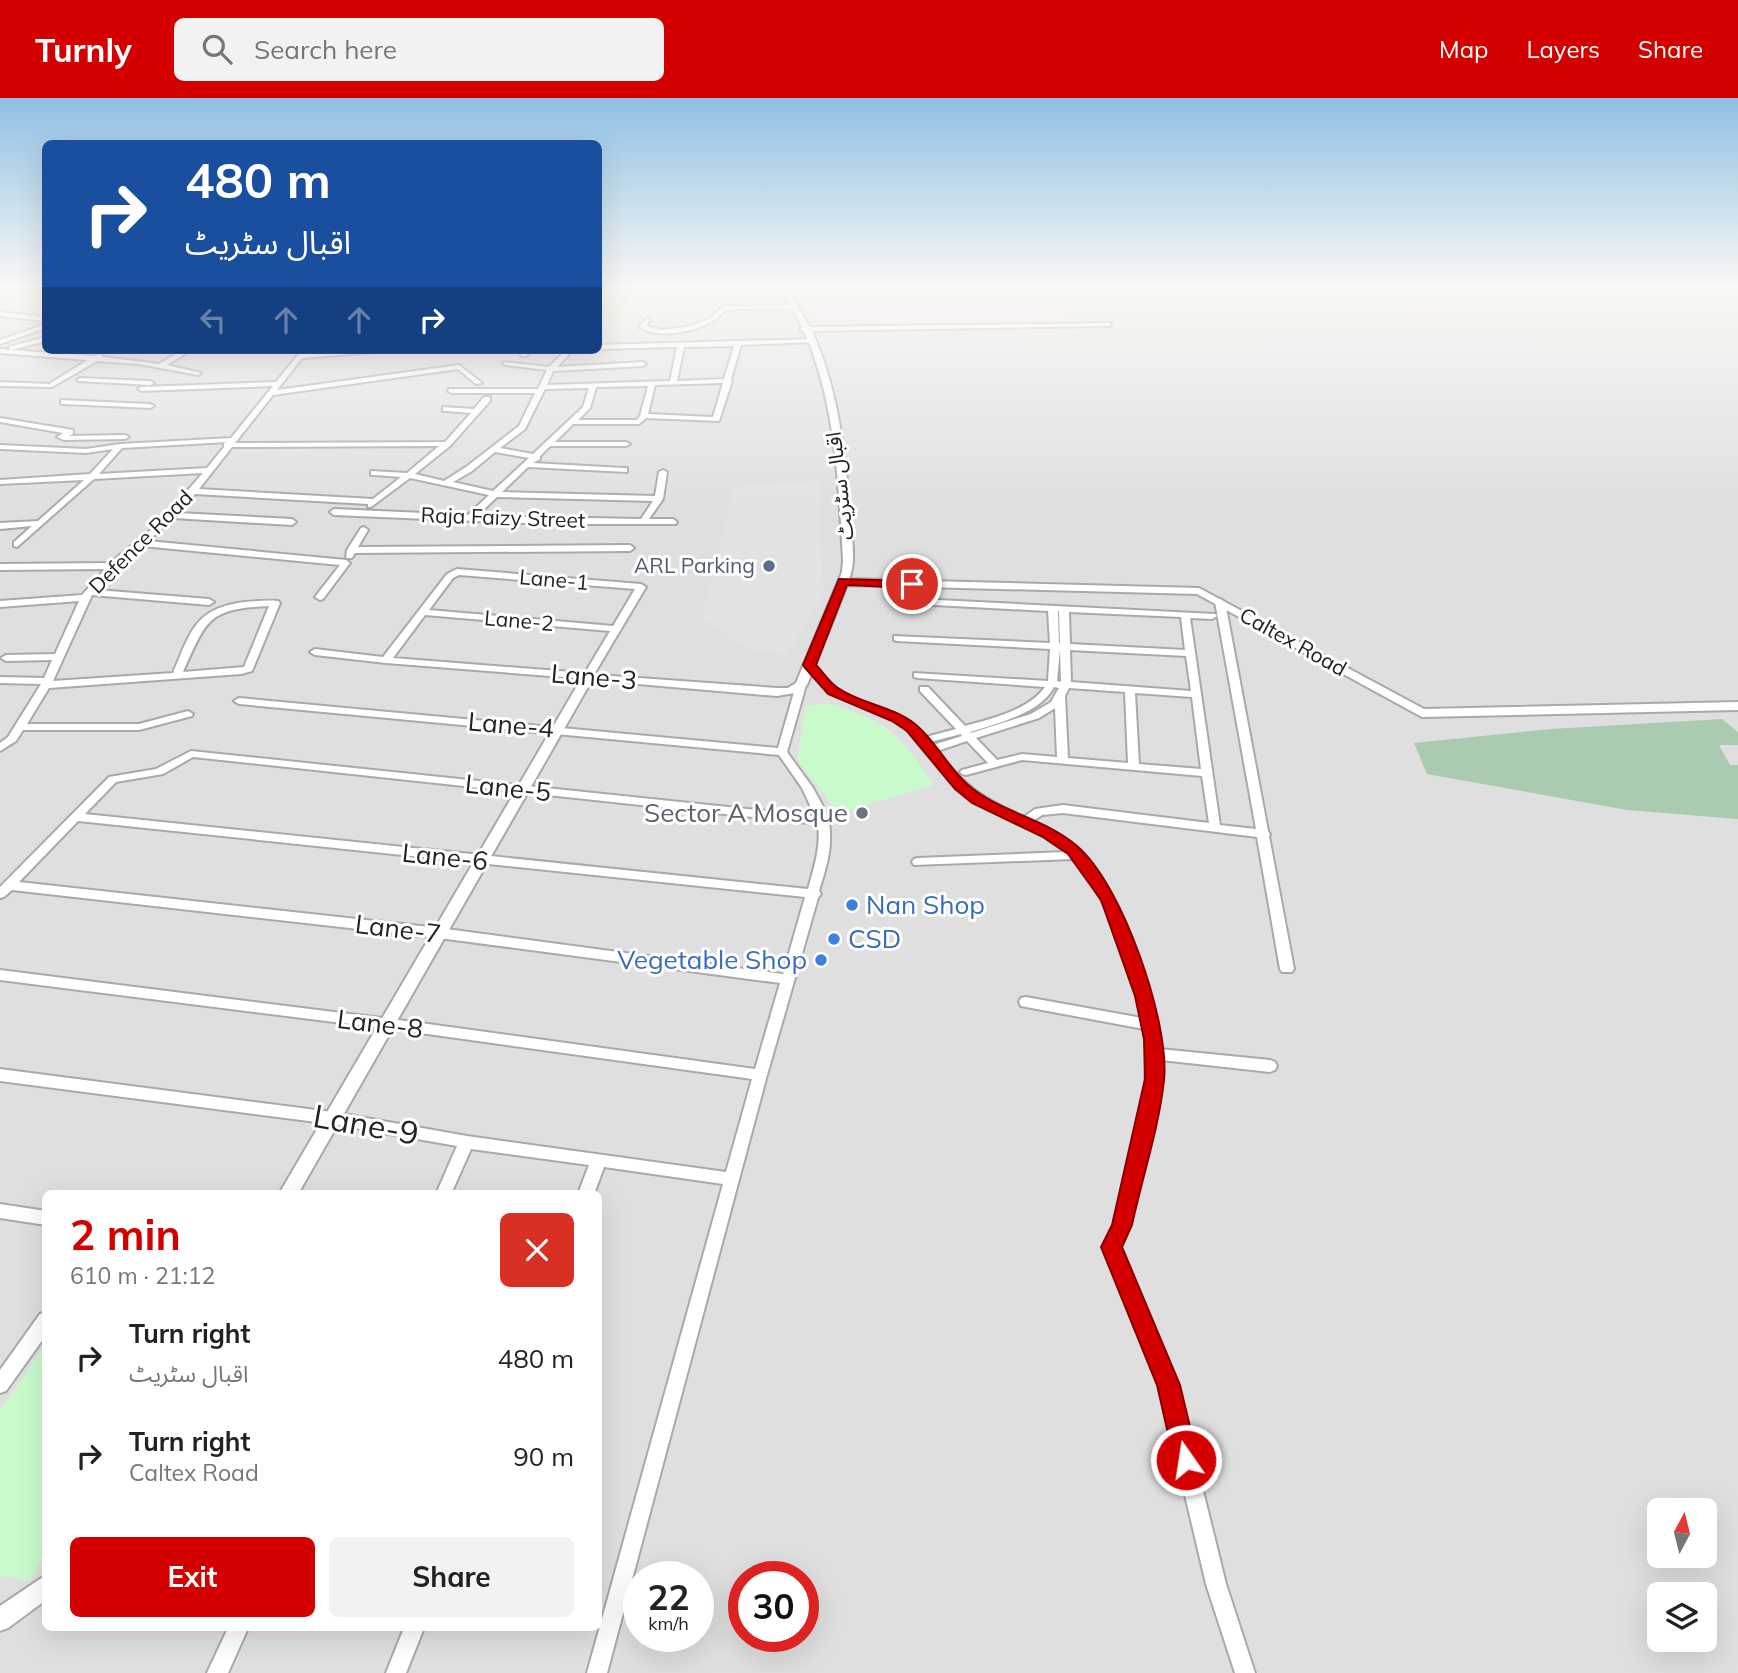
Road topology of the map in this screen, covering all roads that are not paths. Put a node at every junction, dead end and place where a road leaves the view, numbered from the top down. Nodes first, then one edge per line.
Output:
1 (92, 360) edge
2 (126, 360) edge
3 (170, 360) edge
4 (296, 360) edge
5 (560, 360) edge
6 (678, 360) edge
7 (734, 360) edge
8 (817, 360) edge
9 (506, 363) dead end
10 (643, 364) dead end
11 (162, 365) junction
12 (551, 369) junction
13 (220, 374) dead end
14 (80, 380) dead end
15 (729, 381) junction
16 (478, 383) dead end
17 (673, 383) junction
18 (0, 384) edge
19 (277, 384) junction
20 (652, 384) junction
21 (209, 385) junction
22 (14, 386) junction
23 (593, 386) junction
24 (142, 389) junction
25 (540, 389) junction
26 (170, 390) junction
27 (452, 391) dead end
28 (270, 393) junction
29 (0, 394) edge
30 (486, 399) dead end
31 (64, 402) dead end
32 (122, 405) junction
33 (150, 406) dead end
34 (446, 409) dead end
35 (476, 411) junction
36 (645, 416) junction
37 (0, 420) edge
38 (572, 422) junction
39 (122, 442) junction
40 (229, 443) junction
41 (447, 444) junction
42 (549, 444) junction
43 (626, 444) dead end
44 (0, 447) edge
45 (495, 450) junction
46 (537, 457) junction
47 (527, 465) junction
48 (208, 470) junction
49 (624, 470) dead end
50 (663, 472) dead end
51 (374, 473) dead end
52 (408, 475) junction
53 (93, 476) junction
54 (0, 482) edge
55 (446, 482) junction
56 (193, 491) junction
57 (495, 494) junction
58 (659, 499) junction
59 (375, 502) junction
60 (334, 512) dead end
61 (361, 513) junction
62 (172, 514) junction
63 (471, 517) junction
64 (292, 522) dead end
65 (643, 522) junction
66 (673, 522) dead end
67 (39, 523) junction
68 (0, 526) edge
69 (364, 530) dead end
70 (139, 543) junction
71 (17, 544) dead end
72 (630, 548) dead end
73 (351, 550) junction
74 (346, 563) junction
75 (112, 566) junction
76 (0, 567) edge
77 (843, 582) junction
78 (641, 587) joint
79 (88, 595) junction
80 (320, 597) dead end
81 (899, 601) dead end
82 (209, 602) dead end
83 (1220, 602) junction
84 (0, 604) edge
85 (1059, 609) junction
86 (421, 612) junction
87 (1185, 614) junction
88 (1212, 615) dead end
89 (617, 629) junction
90 (897, 638) dead end
91 (1054, 646) junction
92 (1065, 647) junction
93 (315, 652) dead end
94 (1190, 653) junction
95 (59, 657) junction
96 (6, 658) dead end
97 (386, 660) junction
98 (810, 665) junction
99 (918, 675) dead end
100 (177, 676) junction
101 (588, 676) junction
102 (0, 680) edge
103 (46, 683) junction
104 (1052, 684) junction
105 (801, 685) junction
106 (924, 689) dead end
107 (1130, 690) junction
108 (1063, 691) junction
109 (1196, 694) junction
110 (239, 701) dead end
111 (1738, 706) edge
112 (188, 715) dead end
113 (20, 727) junction
114 (558, 729) junction
115 (966, 733) junction
116 (927, 745) junction
117 (0, 748) edge
118 (782, 752) junction
119 (1063, 761) junction
120 (993, 762) junction
121 (1134, 767) junction
122 (966, 772) dead end
123 (1207, 773) junction
124 (523, 790) junction
125 (76, 817) junction
126 (825, 821) junction
127 (1024, 822) junction
128 (1215, 827) junction
129 (1264, 834) junction
130 (1077, 855) junction
131 (481, 861) junction
132 (918, 862) dead end
133 (4, 890) edge
134 (815, 894) junction
135 (439, 933) junction
136 (1287, 969) dead end
137 (0, 975) edge
138 (787, 979) junction
139 (1026, 1002) dead end
140 (386, 1025) junction
141 (1150, 1025) junction
142 (1154, 1054) junction
143 (1270, 1066) dead end
144 (0, 1075) edge
145 (760, 1075) junction
146 (332, 1118) junction
147 (467, 1142) junction
148 (599, 1160) junction
149 (732, 1179) junction
150 (290, 1190) edge
151 (445, 1190) edge
152 (588, 1190) edge
153 (0, 1211) edge
154 (42, 1217) edge
155 (42, 1327) edge
156 (0, 1385) edge
157 (42, 1589) edge
158 (0, 1620) edge
159 (237, 1631) edge
160 (413, 1631) edge
161 (217, 1673) edge
162 (396, 1673) edge
163 (597, 1673) edge
164 (1245, 1673) edge

1 - 22 street
2 - 11 street
3 - 11 street
4 - 19 street, Defence Road
5 - 12 street
6 - 17 street
7 - 15 street
8 - 77 street, اقبال سٹریٹ
9 - 12 street
10 - 12 street
11 - 26 street
12 - 25 street
13 - 21 street
14 - 24 street
15 - 17 street
15 - 36 street
16 - 28 street
17 - 20 street
18 - 22 street
19 - 21 street
19 - 28 street, Defence Road
20 - 23 street
20 - 36 street
21 - 26 street
22 - 29 street
23 - 25 street
23 - 38 street
24 - 26 street
24 - 32 street
25 - 27 street
25 - 45 street
28 - 40 street, Defence Road
30 - 35 street
31 - 32 street
32 - 33 street
34 - 35 street
35 - 41 street
36 - 38 street
37 - 39 street
38 - 42 street
39 - 40 street
39 - 44 street
39 - 53 street
40 - 41 street
40 - 48 street, Defence Road
41 - 52 street
42 - 43 street
42 - 46 street
45 - 46 street
45 - 55 street
46 - 47 street
47 - 49 street
47 - 57 street
48 - 53 street
48 - 56 street, Defence Road
50 - 58 street
51 - 52 street
52 - 55 street
52 - 59 street
53 - 54 street
53 - 67 street
55 - 57 street
56 - 59 street
56 - 62 street, Defence Road
57 - 58 street
57 - 63 street
58 - 65 street
59 - 61 street
60 - 61 street, Raja Faizy Street
61 - 63 street, Raja Faizy Street
62 - 64 street
62 - 70 street, Defence Road
63 - 65 street, Raja Faizy Street
65 - 66 street, Raja Faizy Street
67 - 68 street
67 - 71 street
69 - 73 street
70 - 74 street
70 - 75 street, Defence Road
72 - 73 street
73 - 74 street
74 - 80 street
75 - 76 street
75 - 79 street, Defence Road
77 - 83 street, Caltex Road
77 - 98 street, اقبال سٹریٹ
78 - 86 street, Lane-1
78 - 89 street
79 - 82 street
79 - 84 street
79 - 95 street, Defence Road
81 - 85 street
83 - 111 street, Caltex Road
83 - 129 street
85 - 87 street
85 - 91 street
85 - 92 street
86 - 89 street, Lane-2
86 - 97 street
87 - 88 street
87 - 94 street
89 - 101 street
90 - 91 street
91 - 92 street
91 - 104 street
92 - 94 street
92 - 108 street
93 - 97 street, Lane-3
94 - 109 street
95 - 96 street
95 - 103 street, Defence Road
97 - 101 street, Lane-3
98 - 105 street, اقبال سٹریٹ
98 - 116 street
99 - 104 street
100 - 100 street
100 - 103 street
101 - 105 street, Lane-3
101 - 114 street
102 - 103 street
103 - 113 street, Defence Road
104 - 108 street
104 - 115 street
105 - 118 street
106 - 115 street
107 - 108 street
107 - 109 street
107 - 121 street
108 - 115 street
108 - 119 street
109 - 123 street
110 - 114 street, Lane-4
112 - 113 street
113 - 117 street, Defence Road
114 - 118 street, Lane-4
114 - 124 street
115 - 116 street
115 - 120 street
116 - 127 street
118 - 126 street
119 - 120 street
119 - 121 street
120 - 122 street
121 - 123 street
123 - 128 street
124 - 125 street, Lane-5
124 - 126 street, Lane-5
124 - 131 street
125 - 131 street, Lane-6
125 - 133 street
126 - 134 street
127 - 128 street
127 - 130 street
128 - 129 street
129 - 136 street
130 - 132 street
130 - 141 street
131 - 134 street, Lane-6
131 - 135 street
133 - 135 street, Lane-7
134 - 138 street
135 - 138 street, Lane-7
135 - 140 street
137 - 140 street, Lane-8
138 - 145 street
139 - 141 street
140 - 145 street, Lane-8
140 - 146 street
141 - 142 street
142 - 143 street
142 - 164 street
144 - 146 street, Lane-9
145 - 149 street
146 - 147 street, Lane-9
146 - 150 street
147 - 148 street, Lane-9
147 - 151 street
148 - 149 street, Lane-9
148 - 152 street
149 - 163 street
153 - 154 street
155 - 156 street
157 - 158 street
159 - 161 street
160 - 162 street

